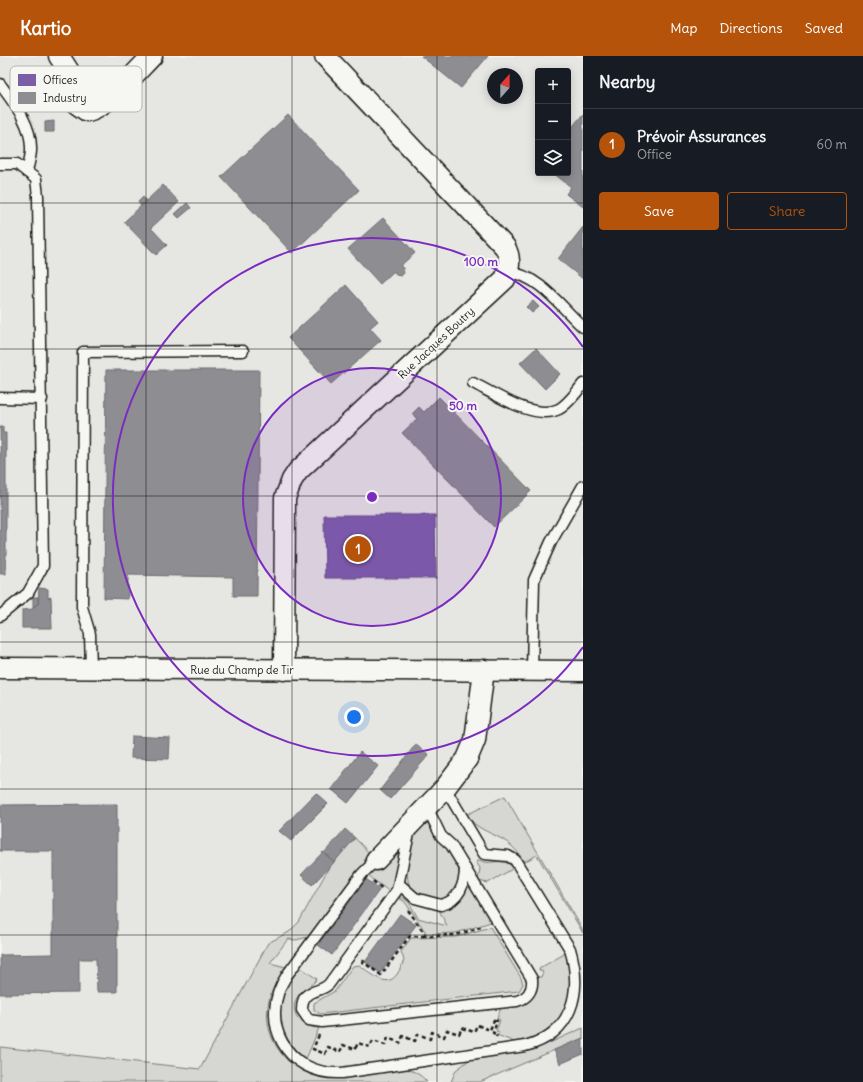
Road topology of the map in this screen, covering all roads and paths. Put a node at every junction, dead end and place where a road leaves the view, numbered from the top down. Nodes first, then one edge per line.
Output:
1 (59, 56) edge
2 (152, 56) edge
3 (325, 56) edge
4 (65, 66) edge
5 (142, 66) edge
6 (0, 84) edge
7 (10, 98) edge
8 (20, 112) edge
9 (0, 164) edge
10 (27, 172) junction
11 (508, 272) junction
12 (583, 328) edge
13 (243, 352) dead end
14 (473, 384) dead end
15 (583, 384) edge
16 (0, 398) edge
17 (42, 399) junction
18 (583, 486) edge
19 (0, 616) edge
20 (0, 668) edge
21 (91, 669) junction
22 (284, 670) junction
23 (484, 670) junction
24 (532, 671) junction
25 (583, 671) edge
26 (445, 788) junction
27 (427, 807) junction
28 (410, 825) junction
29 (376, 860) joint
30 (465, 868) junction
31 (399, 884) junction
32 (426, 936) dead end
33 (368, 956) dead end
34 (498, 1003) junction
35 (494, 1020) junction
36 (322, 1022) junction
37 (490, 1052) junction

1 - 4 street
2 - 5 street
3 - 11 street
6 - 7 lane
8 - 10 lane
9 - 10 lane
10 - 17 lane
11 - 12 lane
11 - 22 street, Rue Jacques Boutry
13 - 21 lane
14 - 15 lane
16 - 17 lane
17 - 19 lane
18 - 24 lane
20 - 21 street, Rue du Champ de Tir
21 - 22 street, Rue du Champ de Tir
22 - 23 street, Rue du Champ de Tir
23 - 24 street, Rue du Champ de Tir
23 - 26 street
24 - 25 street, Rue du Champ de Tir
26 - 27 street
26 - 37 lane
27 - 28 street
27 - 30 lane
28 - 29 street
28 - 31 lane
29 - 37 lane
30 - 31 lane
30 - 34 lane
31 - 36 lane
32 - 33 path
34 - 35 path
34 - 36 lane
35 - 36 path
35 - 37 path

